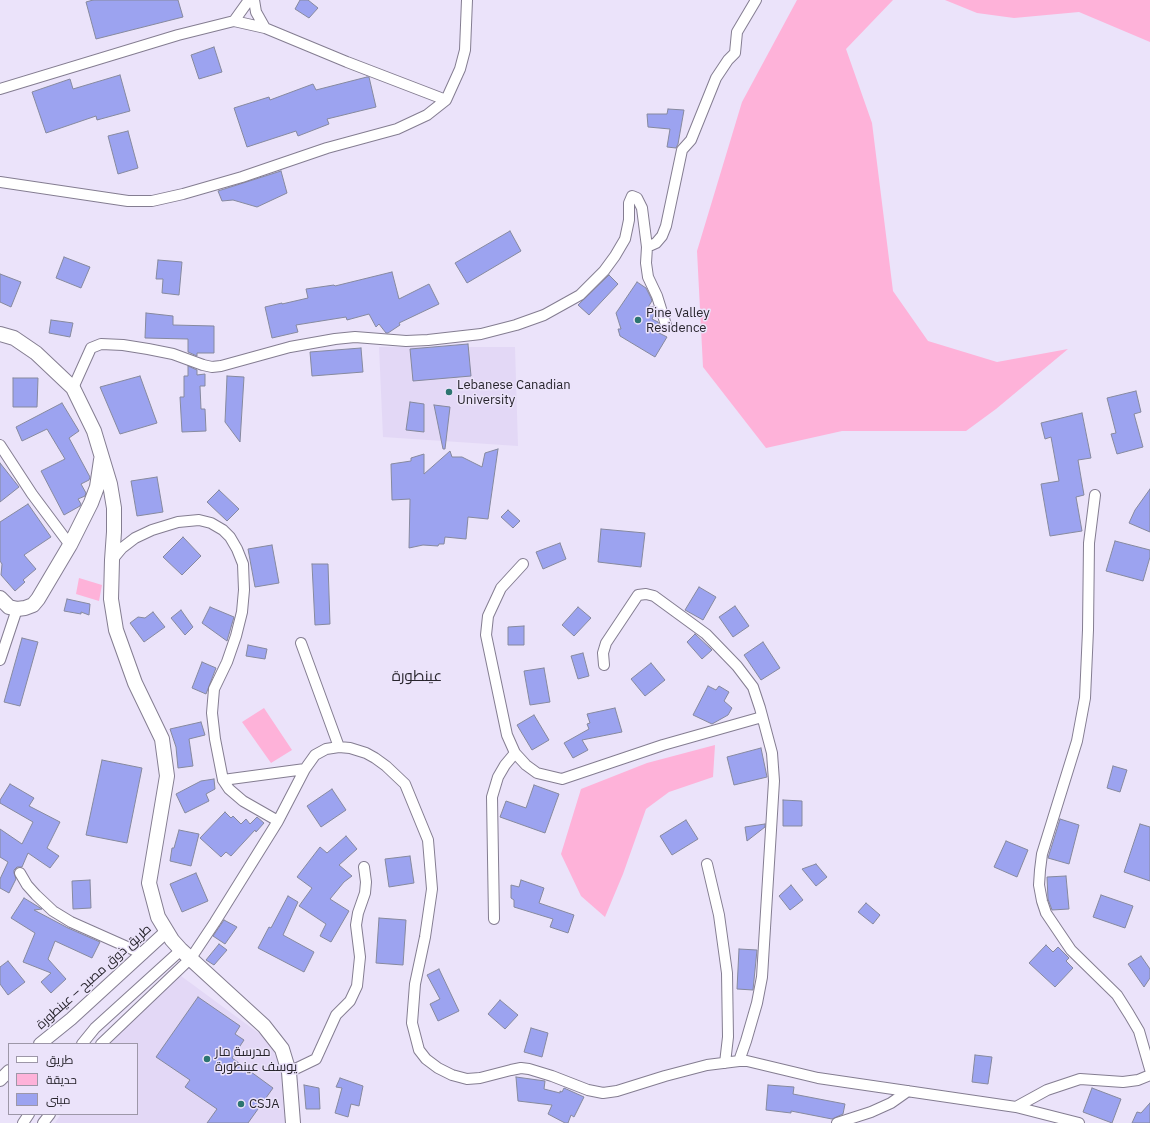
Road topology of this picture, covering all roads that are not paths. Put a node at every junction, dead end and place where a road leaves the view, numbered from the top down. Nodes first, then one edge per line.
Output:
1 (249, 0) edge
2 (254, 0) edge
3 (467, 0) edge
4 (756, 0) edge
5 (234, 21) junction
6 (264, 28) junction
7 (0, 89) edge
8 (446, 100) junction
9 (0, 182) edge
10 (647, 246) junction
11 (666, 325) dead end
12 (0, 334) edge
13 (73, 388) junction
14 (0, 445) edge
15 (102, 453) junction
16 (1095, 495) dead end
17 (70, 544) junction
18 (112, 560) junction
19 (523, 564) dead end
20 (0, 598) edge
21 (17, 609) junction
22 (301, 643) dead end
23 (0, 660) edge
24 (604, 665) dead end
25 (762, 717) junction
26 (339, 747) junction
27 (515, 753) junction
28 (305, 769) junction
29 (223, 780) junction
30 (278, 821) junction
31 (707, 864) dead end
32 (364, 868) dead end
33 (20, 873) dead end
34 (494, 919) dead end
35 (167, 931) junction
36 (143, 954) junction
37 (186, 954) junction
38 (41, 1043) edge
39 (83, 1043) edge
40 (102, 1043) edge
41 (739, 1061) junction
42 (725, 1063) junction
43 (1150, 1070) edge
44 (8, 1072) edge
45 (289, 1072) junction
46 (1150, 1075) edge
47 (0, 1080) edge
48 (908, 1091) junction
49 (1016, 1108) junction
50 (49, 1115) edge
51 (43, 1123) edge
52 (293, 1123) edge
53 (837, 1123) edge
54 (1079, 1123) edge

1 - 5 street
2 - 6 street
3 - 8 street
4 - 10 street
5 - 6 street
5 - 7 street
6 - 8 street
8 - 9 street
10 - 11 street
10 - 13 street
12 - 13 main road
13 - 15 main road
14 - 17 street
15 - 17 main road
15 - 18 main road
16 - 43 street
17 - 21 main road
18 - 29 street
18 - 35 main road
19 - 27 street
20 - 21 main road
21 - 23 street
22 - 26 street
24 - 25 street
25 - 27 street
25 - 41 street
26 - 28 street
26 - 42 street
27 - 34 street
28 - 29 street
28 - 30 street
29 - 30 street
30 - 37 street
31 - 42 street
32 - 45 street
33 - 36 street
35 - 36 street, طريق ذوق مصبح – عينطورة
35 - 37 main road
36 - 38 street, طريق ذوق مصبح – عينطورة
37 - 39 street
37 - 40 street
37 - 45 main road
41 - 42 street
41 - 48 street
44 - 47 street
45 - 52 main road
46 - 49 street
48 - 49 street
48 - 53 street
49 - 54 street
50 - 51 street

